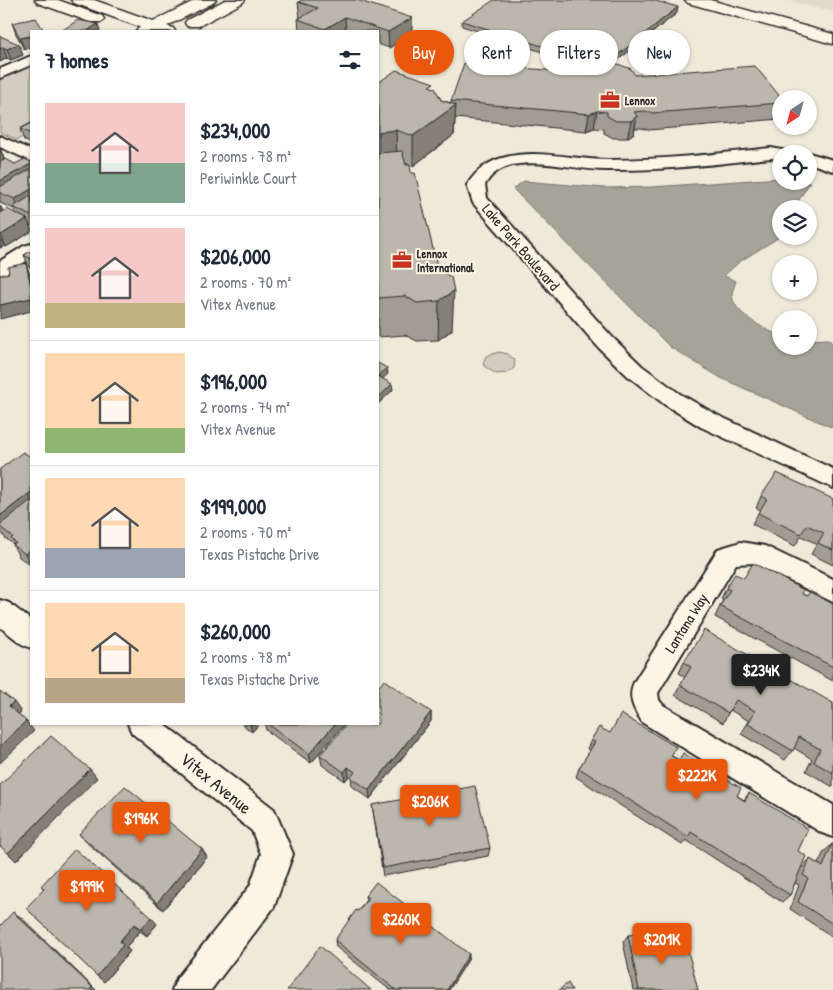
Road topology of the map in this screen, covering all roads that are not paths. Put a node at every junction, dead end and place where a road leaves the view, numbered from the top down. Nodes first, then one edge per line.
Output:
1 (44, 0) edge
2 (79, 0) edge
3 (208, 0) edge
4 (237, 0) edge
5 (693, 0) edge
6 (733, 0) edge
7 (833, 27) edge
8 (124, 30) edge
9 (155, 30) edge
10 (178, 30) edge
11 (833, 39) edge
12 (30, 60) edge
13 (0, 74) edge
14 (0, 142) edge
15 (772, 153) edge
16 (30, 156) edge
17 (817, 161) edge
18 (833, 166) edge
19 (30, 251) edge
20 (0, 269) edge
21 (833, 479) edge
22 (833, 591) edge
23 (0, 611) edge
24 (30, 635) edge
25 (143, 725) edge
26 (833, 822) edge
27 (189, 990) edge

1 - 8 street
2 - 9 street
3 - 9 street
4 - 10 street
5 - 11 street
6 - 7 street
12 - 13 street
14 - 16 street
15 - 21 street, Lake Park Boulevard
17 - 18 street
19 - 20 street
22 - 26 street, Lantana Way
23 - 24 street
25 - 27 street, Vitex Avenue

